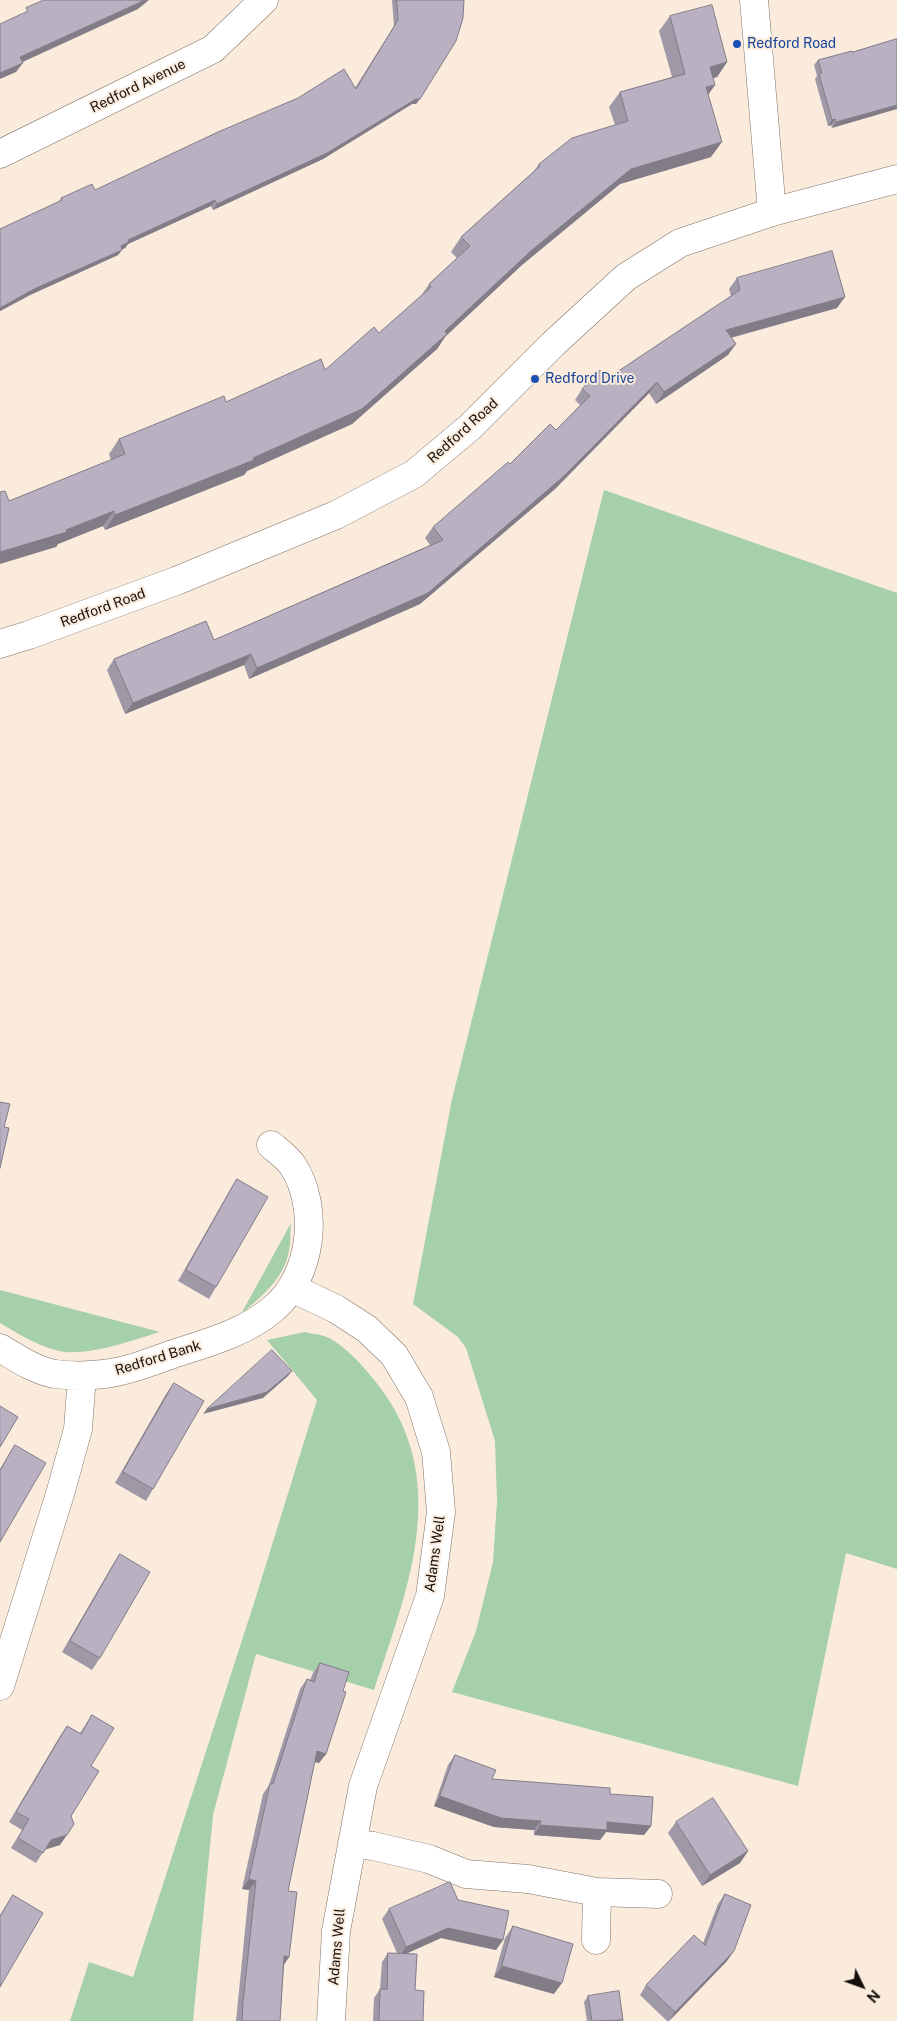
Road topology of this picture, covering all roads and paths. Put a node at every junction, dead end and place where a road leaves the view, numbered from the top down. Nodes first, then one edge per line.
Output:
1 (264, 0) edge
2 (754, 0) edge
3 (0, 154) edge
4 (897, 179) edge
5 (772, 212) junction
6 (0, 644) edge
7 (272, 1145) dead end
8 (292, 1288) junction
9 (0, 1348) edge
10 (82, 1376) junction
11 (0, 1686) edge
12 (352, 1844) junction
13 (597, 1892) junction
14 (658, 1894) dead end
15 (596, 1940) dead end
16 (331, 2021) edge

1 - 3 street, Redford Avenue
2 - 5 street
4 - 5 street, Redford Road
5 - 6 street, Redford Road
7 - 8 street, Redford Bank
8 - 10 street, Redford Bank
8 - 12 street, Adams Well
9 - 10 street, Redford Bank
10 - 11 street
12 - 13 street
12 - 16 street, Adams Well
13 - 14 street
13 - 15 street

